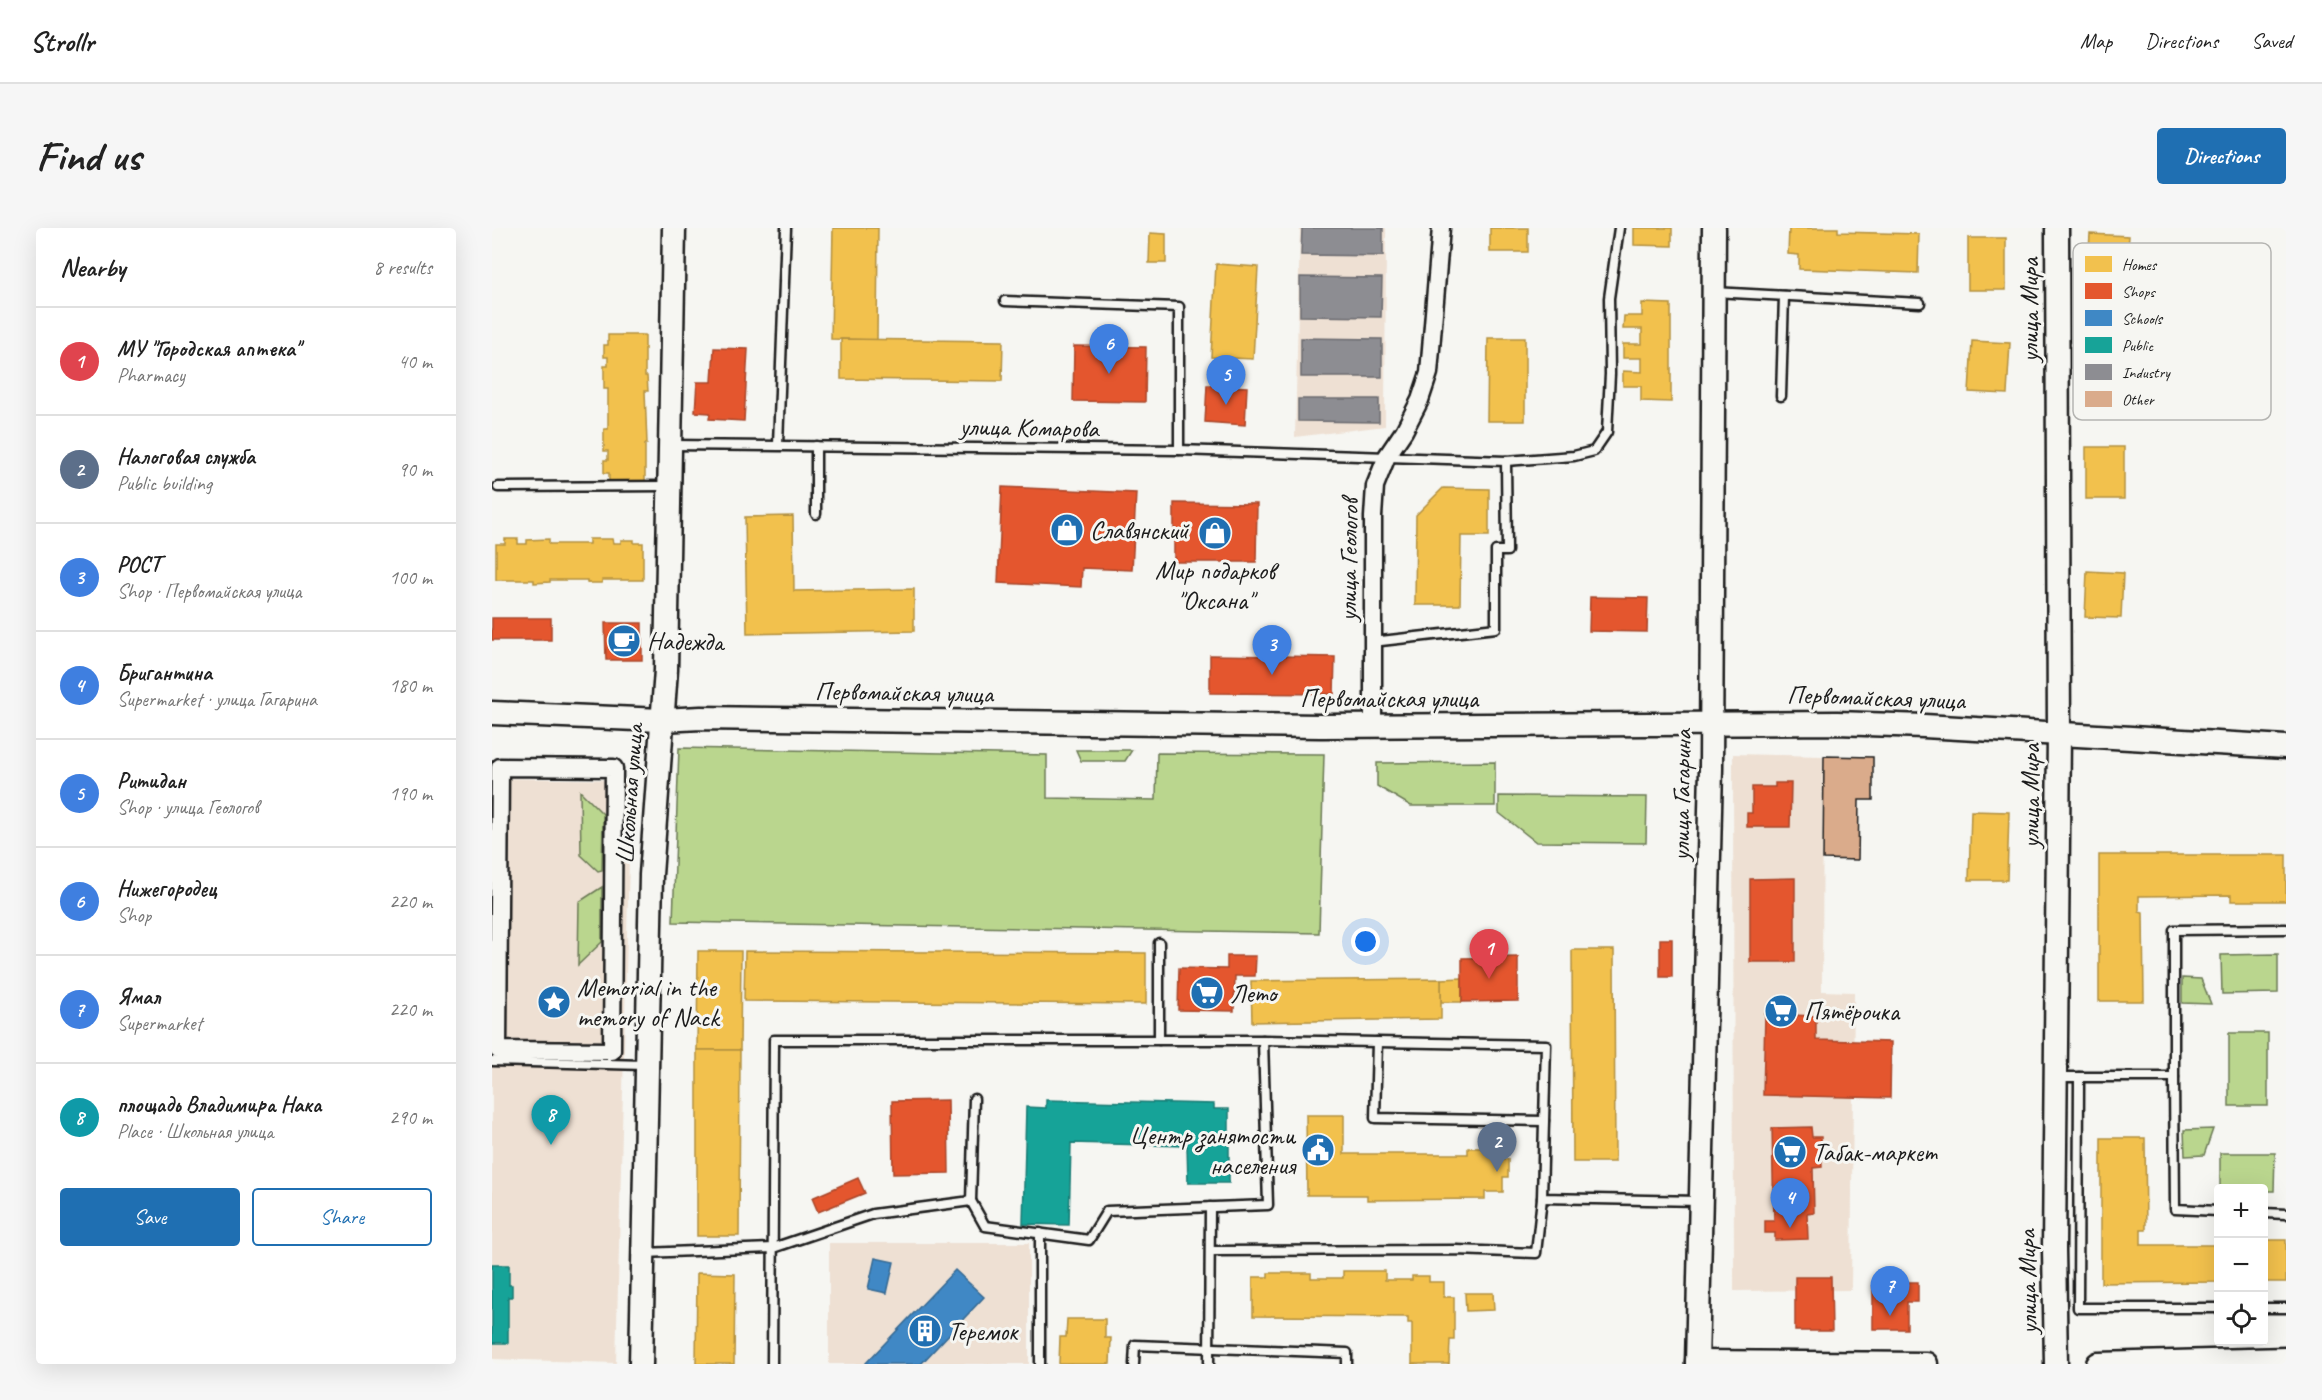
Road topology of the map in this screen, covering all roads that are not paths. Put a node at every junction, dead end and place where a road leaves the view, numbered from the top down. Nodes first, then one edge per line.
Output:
1 (674, 228) edge
2 (786, 228) edge
3 (1441, 228) edge
4 (1619, 228) edge
5 (1714, 228) edge
6 (2058, 228) edge
7 (1714, 292) junction
8 (1784, 296) junction
9 (1005, 301) dead end
10 (1920, 303) dead end
11 (1781, 396) dead end
12 (671, 445) junction
13 (778, 445) junction
14 (816, 446) junction
15 (1179, 450) junction
16 (1387, 456) junction
17 (1506, 461) junction
18 (670, 486) junction
19 (498, 487) dead end
20 (816, 514) dead end
21 (1372, 642) junction
22 (492, 713) edge
23 (662, 720) junction
24 (1711, 723) junction
25 (1373, 727) junction
26 (2059, 734) junction
27 (2286, 747) edge
28 (2286, 929) edge
29 (1159, 943) dead end
30 (1159, 1040) junction
31 (1263, 1040) junction
32 (1377, 1042) junction
33 (612, 1051) joint
34 (492, 1061) edge
35 (646, 1065) junction
36 (2056, 1077) junction
37 (2079, 1077) junction
38 (2175, 1077) junction
39 (974, 1099) dead end
40 (1544, 1121) junction
41 (1542, 1198) junction
42 (972, 1201) junction
43 (1700, 1201) junction
44 (1209, 1207) junction
45 (2214, 1210) edge
46 (2268, 1213) edge
47 (2286, 1214) edge
48 (1040, 1233) junction
49 (773, 1248) junction
50 (1210, 1251) junction
51 (643, 1253) junction
52 (2214, 1308) edge
53 (2268, 1308) edge
54 (2286, 1308) edge
55 (1209, 1348) junction
56 (2286, 1359) edge
57 (1697, 1363) edge
58 (641, 1364) edge
59 (772, 1364) edge
60 (1040, 1364) edge
61 (1134, 1364) edge
62 (1209, 1364) edge
63 (1347, 1364) edge
64 (1926, 1364) edge
65 (2056, 1364) edge
66 (2098, 1364) edge

1 - 12 street, Школьная улица
2 - 13 lane
3 - 16 street, улица Геологов
4 - 17 lane, улица Комарова
5 - 7 street, улица Гагарина
6 - 26 street, улица Мира
7 - 8 lane
7 - 24 street, улица Гагарина
8 - 10 lane
8 - 11 lane
9 - 15 lane
12 - 13 lane, улица Комарова
12 - 18 street, Школьная улица
13 - 14 lane, улица Комарова
14 - 15 lane, улица Комарова
14 - 20 lane
15 - 16 lane, улица Комарова
16 - 17 lane, улица Комарова
16 - 21 street, улица Геологов
17 - 21 lane
18 - 19 lane
18 - 23 street, Школьная улица
21 - 25 street, улица Геологов
22 - 23 street, Первомайская улица
23 - 25 street, Первомайская улица
23 - 35 street, Школьная улица
24 - 25 street, Первомайская улица
24 - 26 street, Первомайская улица
24 - 43 street, улица Гагарина
26 - 27 street, Первомайская улица
26 - 36 street, улица Мира
28 - 38 lane
29 - 30 lane
30 - 31 lane
30 - 49 lane
31 - 32 lane
31 - 44 lane
32 - 40 lane
32 - 40 lane
33 - 33 street
34 - 35 lane
35 - 51 street, Школьная улица
36 - 37 lane
36 - 65 street, улица Мира
37 - 38 lane
37 - 52 lane
38 - 45 lane
39 - 42 lane
40 - 41 lane
41 - 43 lane
41 - 50 lane
42 - 48 lane
42 - 49 lane
43 - 57 street, улица Гагарина
44 - 48 lane
44 - 50 lane
46 - 47 lane
48 - 60 lane
49 - 51 lane
49 - 59 lane
50 - 55 lane
51 - 58 street, Школьная улица
53 - 54 lane
55 - 61 lane
55 - 62 lane
55 - 63 lane
56 - 66 street
57 - 64 street

